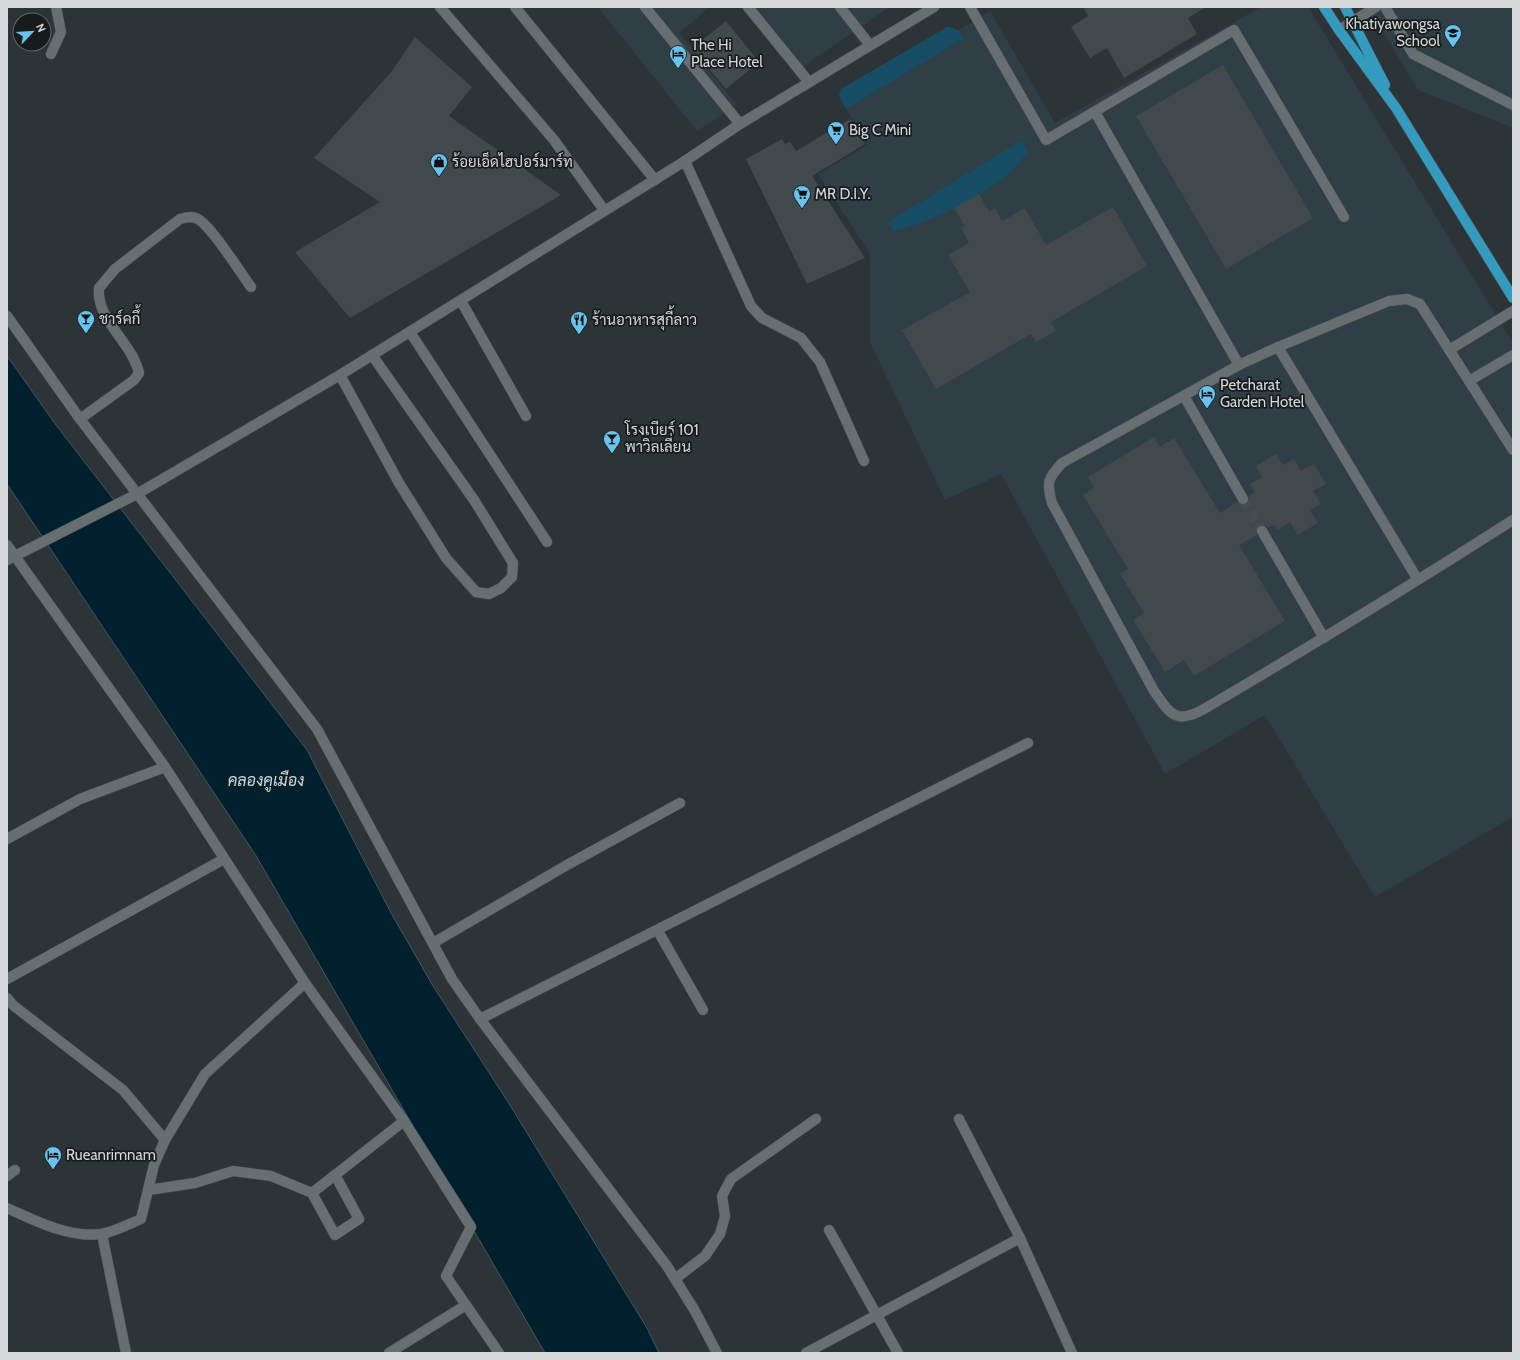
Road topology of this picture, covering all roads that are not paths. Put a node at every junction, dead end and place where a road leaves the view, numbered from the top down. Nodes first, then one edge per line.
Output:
1 (56, 7) edge
2 (440, 7) edge
3 (515, 7) edge
4 (645, 7) edge
5 (748, 7) edge
6 (840, 7) edge
7 (934, 7) edge
8 (970, 7) edge
9 (1324, 7) edge
10 (1345, 7) edge
11 (1376, 7) edge
12 (1385, 7) edge
13 (1354, 21) junction
14 (1339, 30) junction
15 (870, 45) junction
16 (51, 54) dead end
17 (809, 82) junction
18 (1513, 106) edge
19 (1396, 108) junction
20 (1095, 112) junction
21 (740, 124) junction
22 (685, 161) junction
23 (655, 180) junction
24 (604, 210) junction
25 (1344, 217) dead end
26 (251, 287) dead end
27 (1513, 298) edge
28 (461, 301) junction
29 (1513, 311) edge
30 (7, 316) edge
31 (410, 332) junction
32 (1278, 347) junction
33 (1449, 350) junction
34 (372, 355) junction
35 (1513, 355) edge
36 (1239, 365) junction
37 (340, 375) junction
38 (1469, 381) junction
39 (1184, 396) junction
40 (526, 416) dead end
41 (80, 419) junction
42 (1513, 450) edge
43 (864, 461) dead end
44 (137, 494) junction
45 (1243, 499) tunnel mouth
46 (1513, 520) edge
47 (1262, 531) tunnel mouth
48 (547, 542) dead end
49 (7, 545) edge
50 (11, 558) edge
51 (1418, 580) junction
52 (1324, 638) junction
53 (1028, 743) dead end
54 (165, 767) junction
55 (680, 803) dead end
56 (7, 838) edge
57 (224, 859) junction
58 (658, 930) junction
59 (433, 943) junction
60 (7, 979) edge
61 (305, 983) junction
62 (7, 998) edge
63 (703, 1010) dead end
64 (480, 1020) junction
65 (816, 1119) dead end
66 (959, 1119) dead end
67 (404, 1121) junction
68 (165, 1140) junction
69 (335, 1175) junction
70 (148, 1190) junction
71 (312, 1193) junction
72 (7, 1208) edge
73 (829, 1230) dead end
74 (102, 1234) junction
75 (1020, 1238) junction
76 (676, 1279) junction
77 (466, 1305) junction
78 (878, 1315) junction
79 (126, 1353) edge
80 (389, 1353) edge
81 (499, 1353) edge
82 (717, 1353) edge
83 (806, 1353) edge
84 (898, 1353) edge
85 (1072, 1353) edge

1 - 16 street
2 - 24 street
3 - 23 street
4 - 21 street
5 - 17 street
6 - 15 street
7 - 15 street
8 - 20 street
9 - 14 main road
10 - 13 main road
11 - 13 street
12 - 18 street
13 - 14 street
13 - 19 main road
14 - 19 main road
15 - 17 street
17 - 21 street
19 - 27 main road
20 - 25 street
20 - 36 street
21 - 22 street
22 - 23 street
22 - 43 street
23 - 24 street
24 - 28 street
26 - 41 street
28 - 31 street
28 - 40 street
29 - 33 street
30 - 41 street
31 - 34 street
31 - 48 street
32 - 33 street
32 - 36 street
32 - 51 street
33 - 38 street
34 - 37 street
34 - 37 street
35 - 38 street
36 - 39 street
37 - 44 street
38 - 42 street
39 - 45 street
39 - 52 street
41 - 44 street
44 - 50 street
44 - 59 street
46 - 51 street
47 - 52 street
49 - 50 street
50 - 54 street
51 - 52 street
53 - 58 street
54 - 56 street
54 - 57 street
55 - 59 street
57 - 60 street
57 - 61 street
58 - 63 street
58 - 64 street
59 - 64 street
61 - 67 street
61 - 68 street
62 - 68 street
64 - 76 street
65 - 76 street
66 - 75 street
67 - 69 street
67 - 77 street
68 - 70 street
69 - 71 street
69 - 71 street
70 - 71 street
70 - 74 street
72 - 74 street
73 - 78 street
74 - 79 street
75 - 78 street
75 - 85 street
76 - 82 street
77 - 80 street
77 - 81 street
78 - 83 street
78 - 84 street

